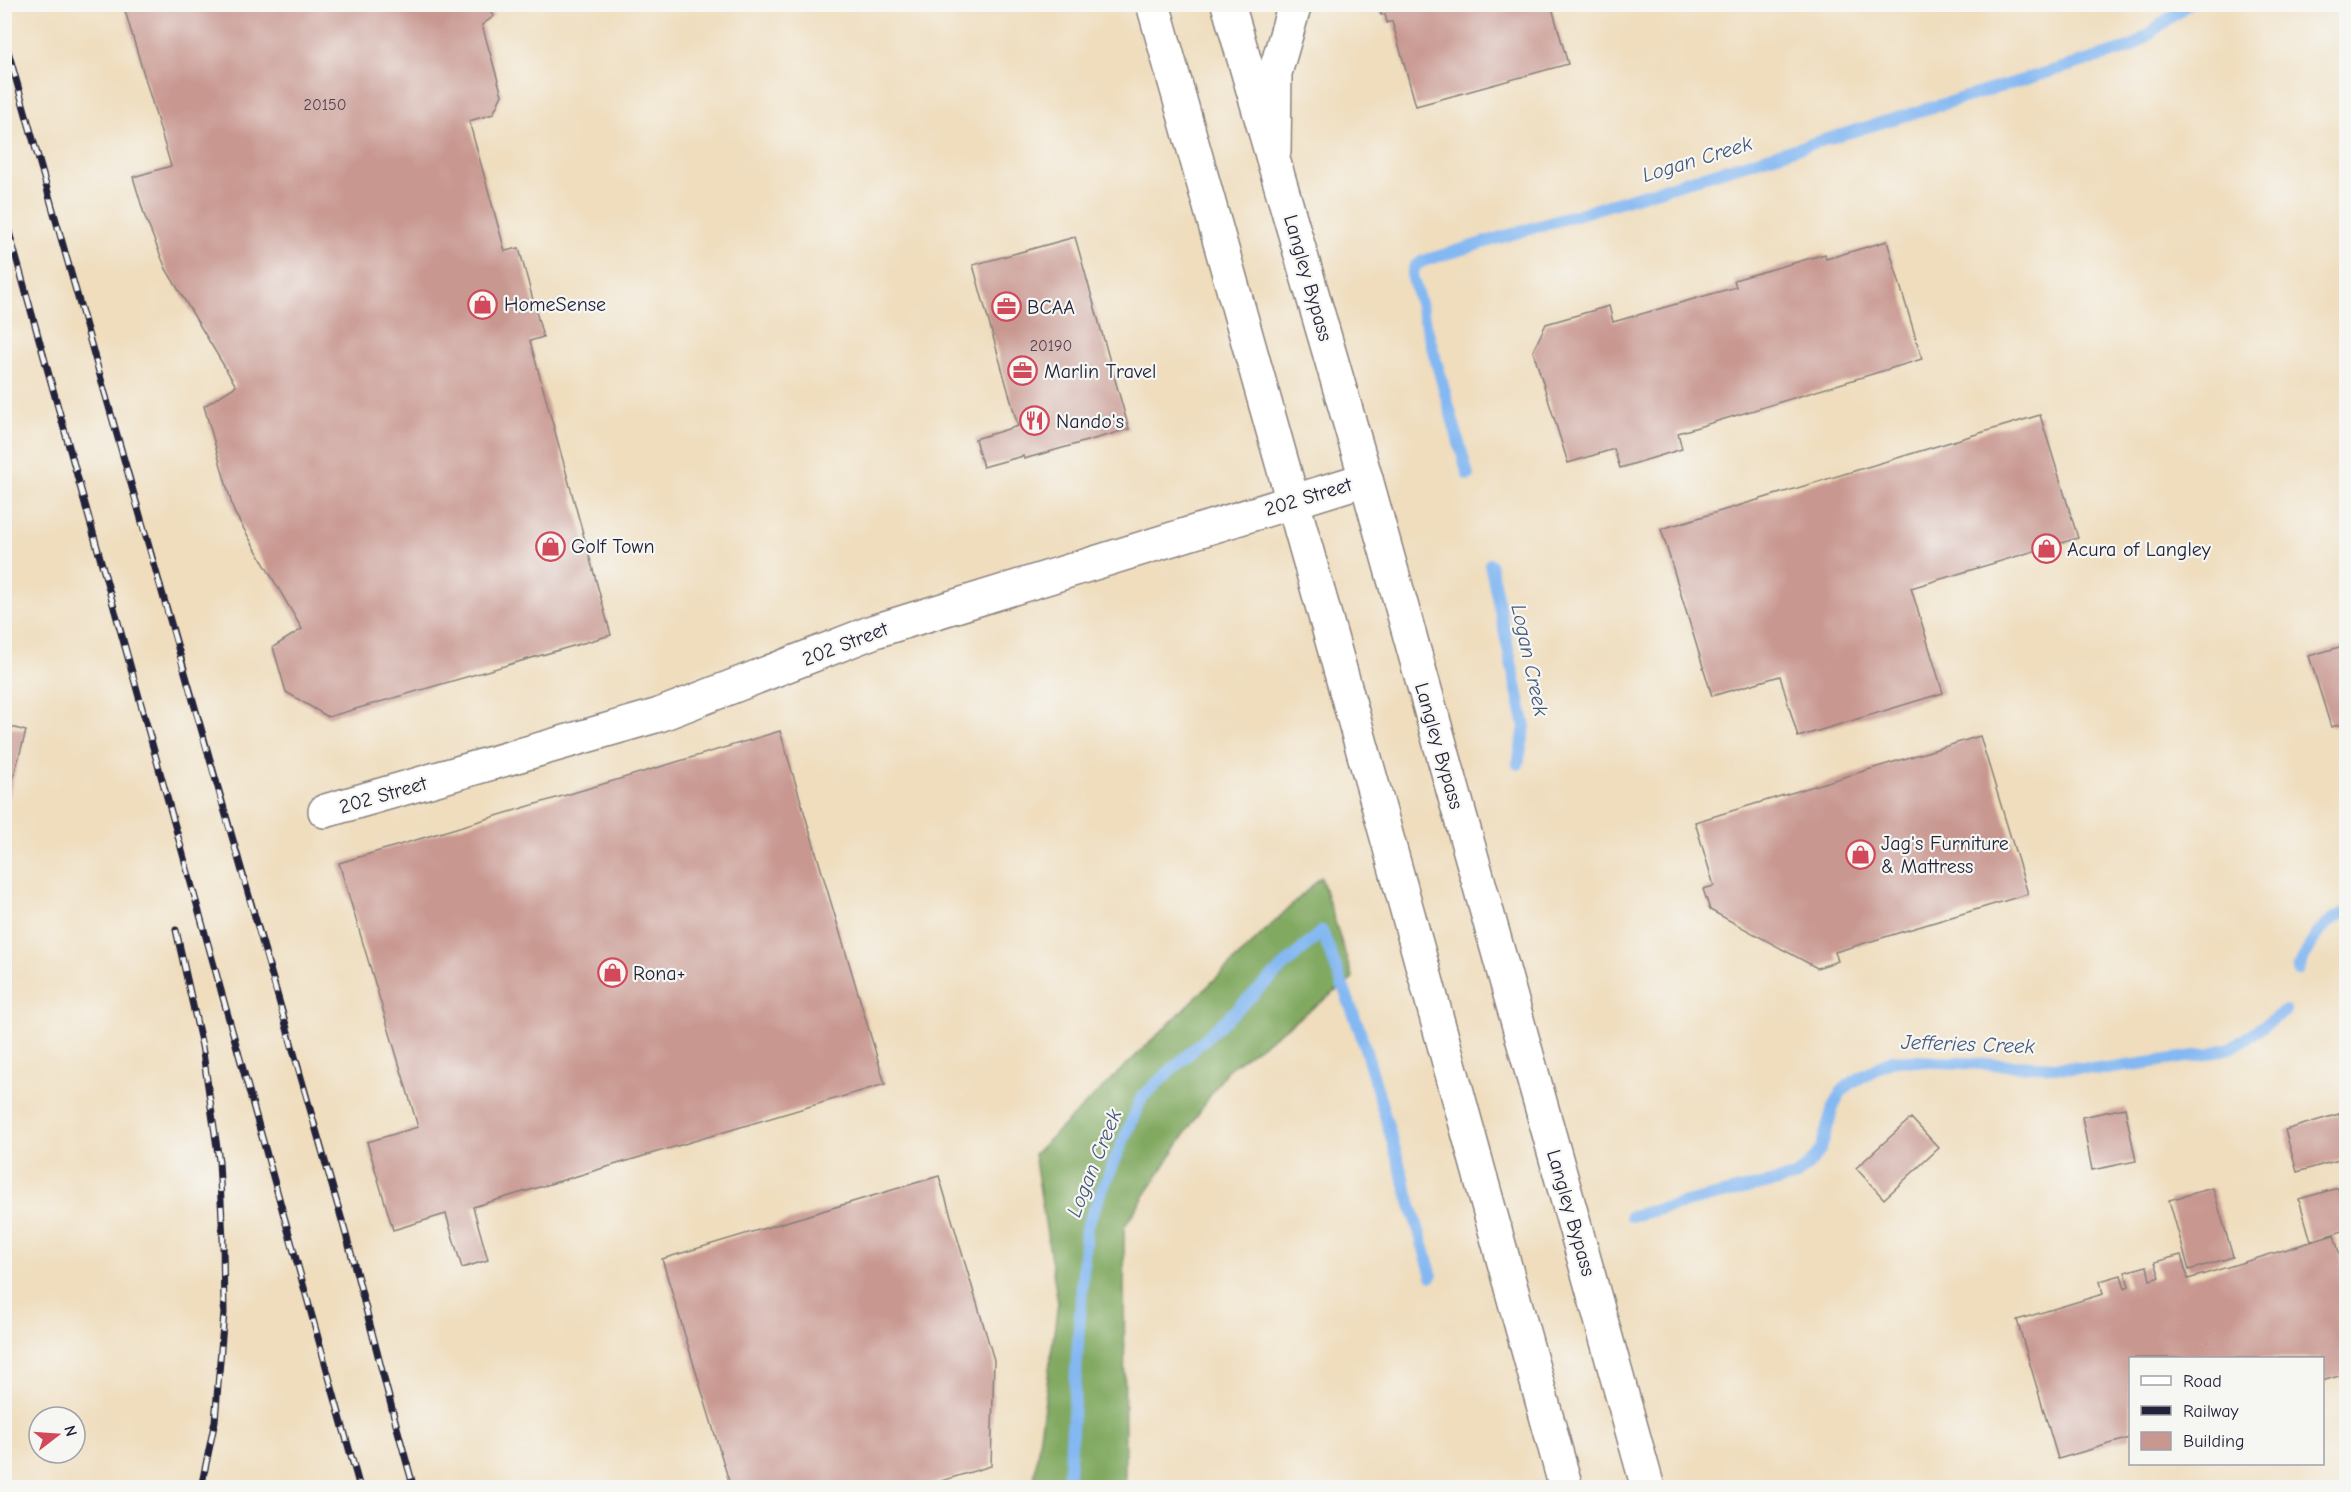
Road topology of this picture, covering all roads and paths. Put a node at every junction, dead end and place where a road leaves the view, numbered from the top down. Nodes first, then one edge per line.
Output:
1 (1153, 4) edge
2 (1227, 4) edge
3 (1296, 4) edge
4 (1273, 161) junction
5 (1366, 479) junction
6 (1292, 501) junction
7 (325, 811) dead end
8 (1566, 1488) edge
9 (1648, 1488) edge

1 - 6 main road
2 - 4 main road, Langley Bypass
3 - 4 main road
4 - 5 main road, Langley Bypass
5 - 6 main road, 202 Street
5 - 9 main road, Langley Bypass
6 - 7 main road, 202 Street
6 - 8 main road

